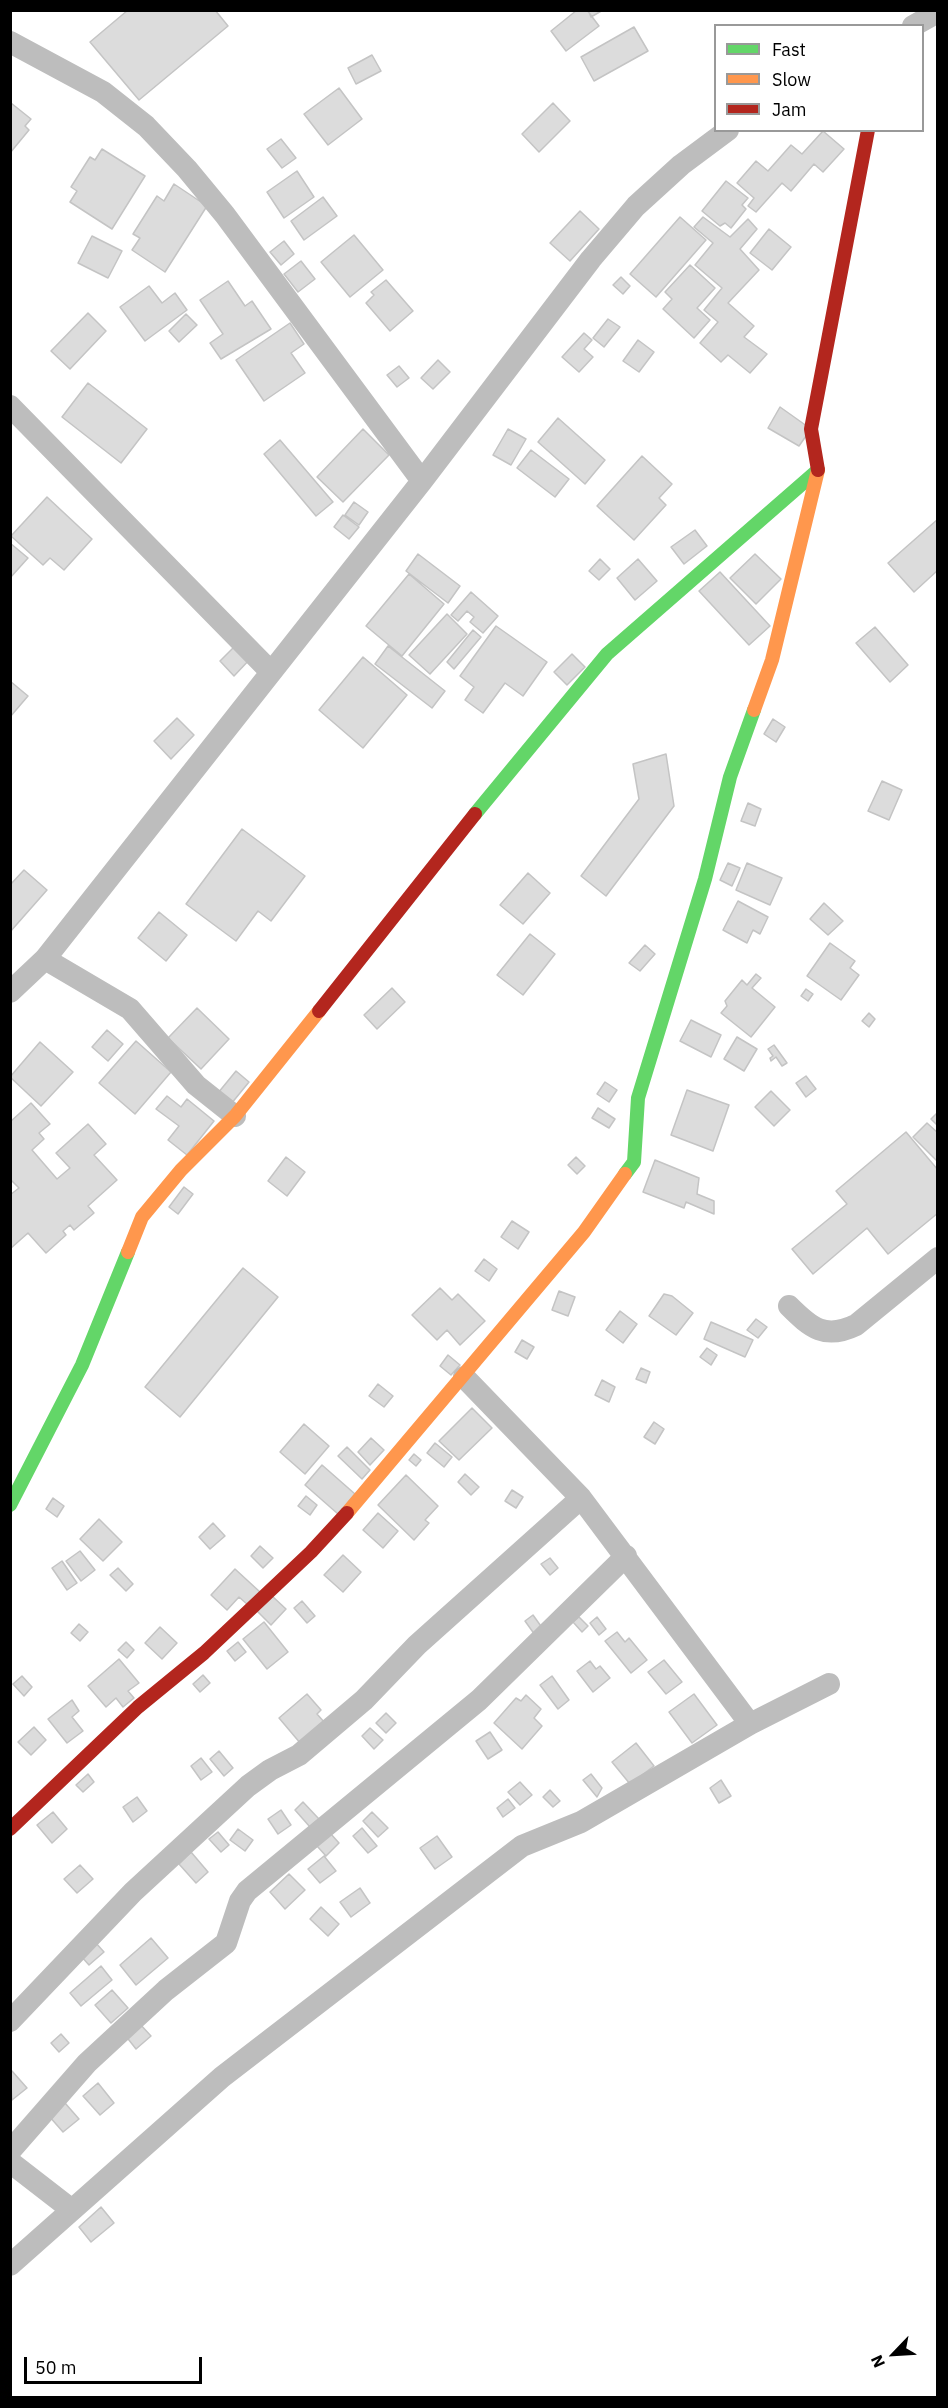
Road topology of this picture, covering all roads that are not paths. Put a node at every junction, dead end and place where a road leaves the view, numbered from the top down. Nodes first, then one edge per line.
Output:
1 (938, 12) edge
2 (917, 24) edge
3 (10, 42) edge
4 (725, 132) edge
5 (868, 132) edge
6 (10, 406) edge
7 (818, 470) junction
8 (422, 482) junction
9 (271, 672) junction
10 (45, 958) junction
11 (11, 990) edge
12 (235, 1116) junction
13 (938, 1258) edge
14 (789, 1306) dead end
15 (464, 1377) junction
16 (581, 1498) junction
17 (10, 1505) edge
18 (626, 1556) junction
19 (829, 1684) dead end
20 (750, 1724) junction
21 (10, 1829) edge
22 (10, 2021) edge
23 (10, 2151) edge
24 (10, 2162) edge
25 (72, 2210) junction
26 (10, 2265) edge

1 - 2 street
3 - 8 street
4 - 8 street
5 - 7 street
6 - 9 street
7 - 12 street
7 - 15 street
8 - 9 street
9 - 10 street
10 - 11 street
10 - 12 street
12 - 17 street
13 - 14 street
15 - 16 street
15 - 21 street
16 - 18 street
16 - 22 street
18 - 20 street
18 - 23 street
19 - 20 street
20 - 25 street
24 - 25 street
25 - 26 street

